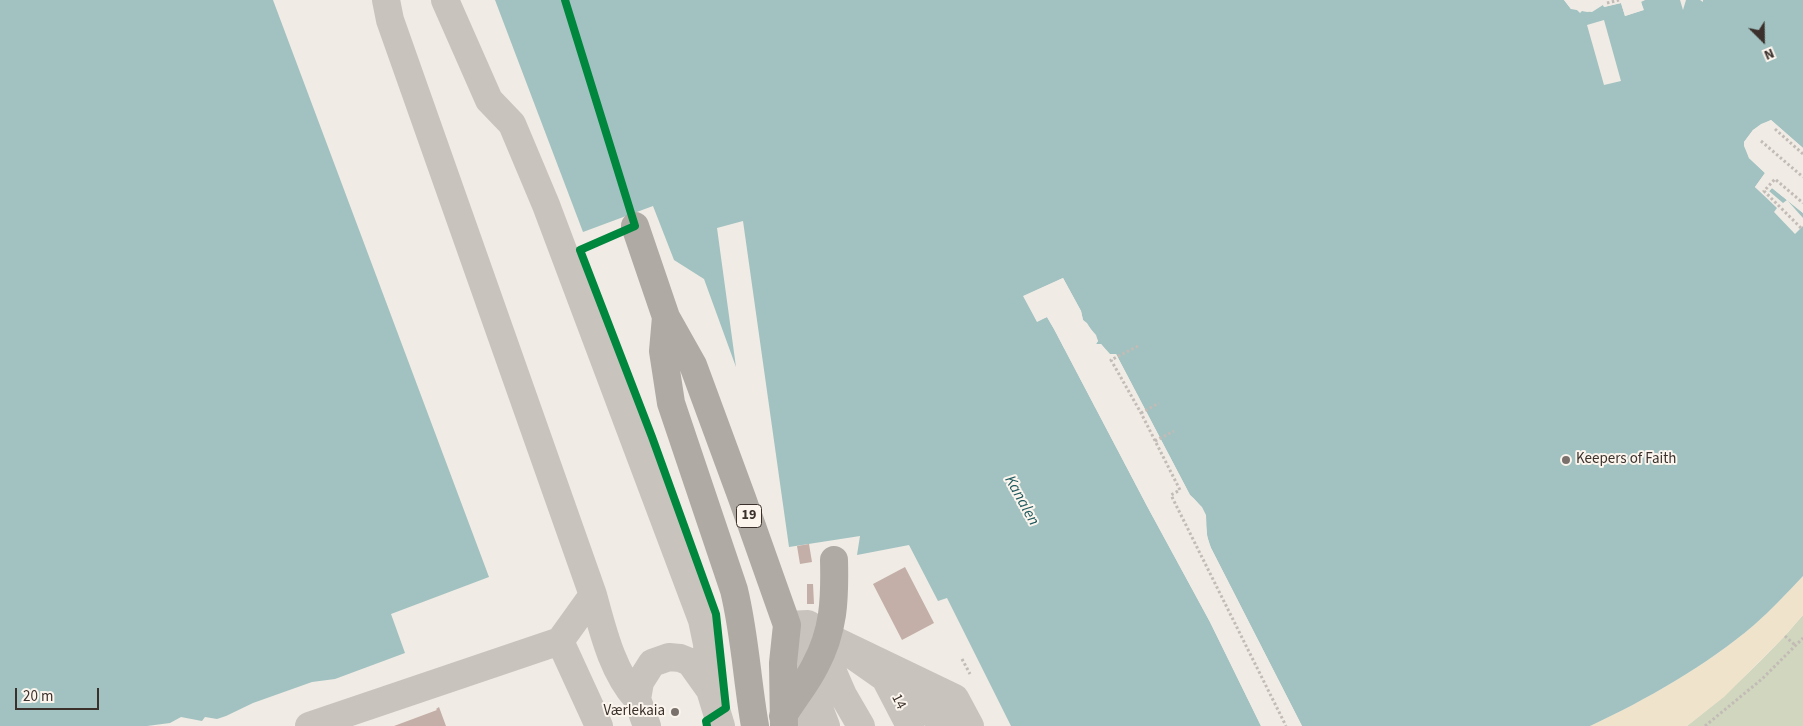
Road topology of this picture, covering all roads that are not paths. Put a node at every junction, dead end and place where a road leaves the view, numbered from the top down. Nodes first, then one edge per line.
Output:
1 (386, 0) edge
2 (445, 0) edge
3 (635, 226) dead end
4 (666, 317) junction
5 (834, 560) dead end
6 (593, 595) junction
7 (787, 625) junction
8 (560, 641) junction
9 (710, 690) junction
10 (822, 697) edge
11 (637, 699) junction
12 (935, 716) edge
13 (309, 726) edge
14 (599, 726) edge
15 (647, 726) edge
16 (721, 726) edge
17 (755, 726) edge
18 (854, 726) edge
19 (861, 726) edge
20 (880, 726) edge
21 (896, 726) edge
22 (970, 726) edge

1 - 6 lane
2 - 9 lane
3 - 4 highway, 19
4 - 7 highway, 19
4 - 17 highway, 19
5 - 10 highway
6 - 8 lane
6 - 11 lane
7 - 10 highway, 19
7 - 10 lane
8 - 13 lane
8 - 14 lane
9 - 11 lane
9 - 16 lane
10 - 12 lane, 14
10 - 12 lane
10 - 18 lane
10 - 19 lane
10 - 20 lane
10 - 21 lane
11 - 15 lane
12 - 22 lane, 14

